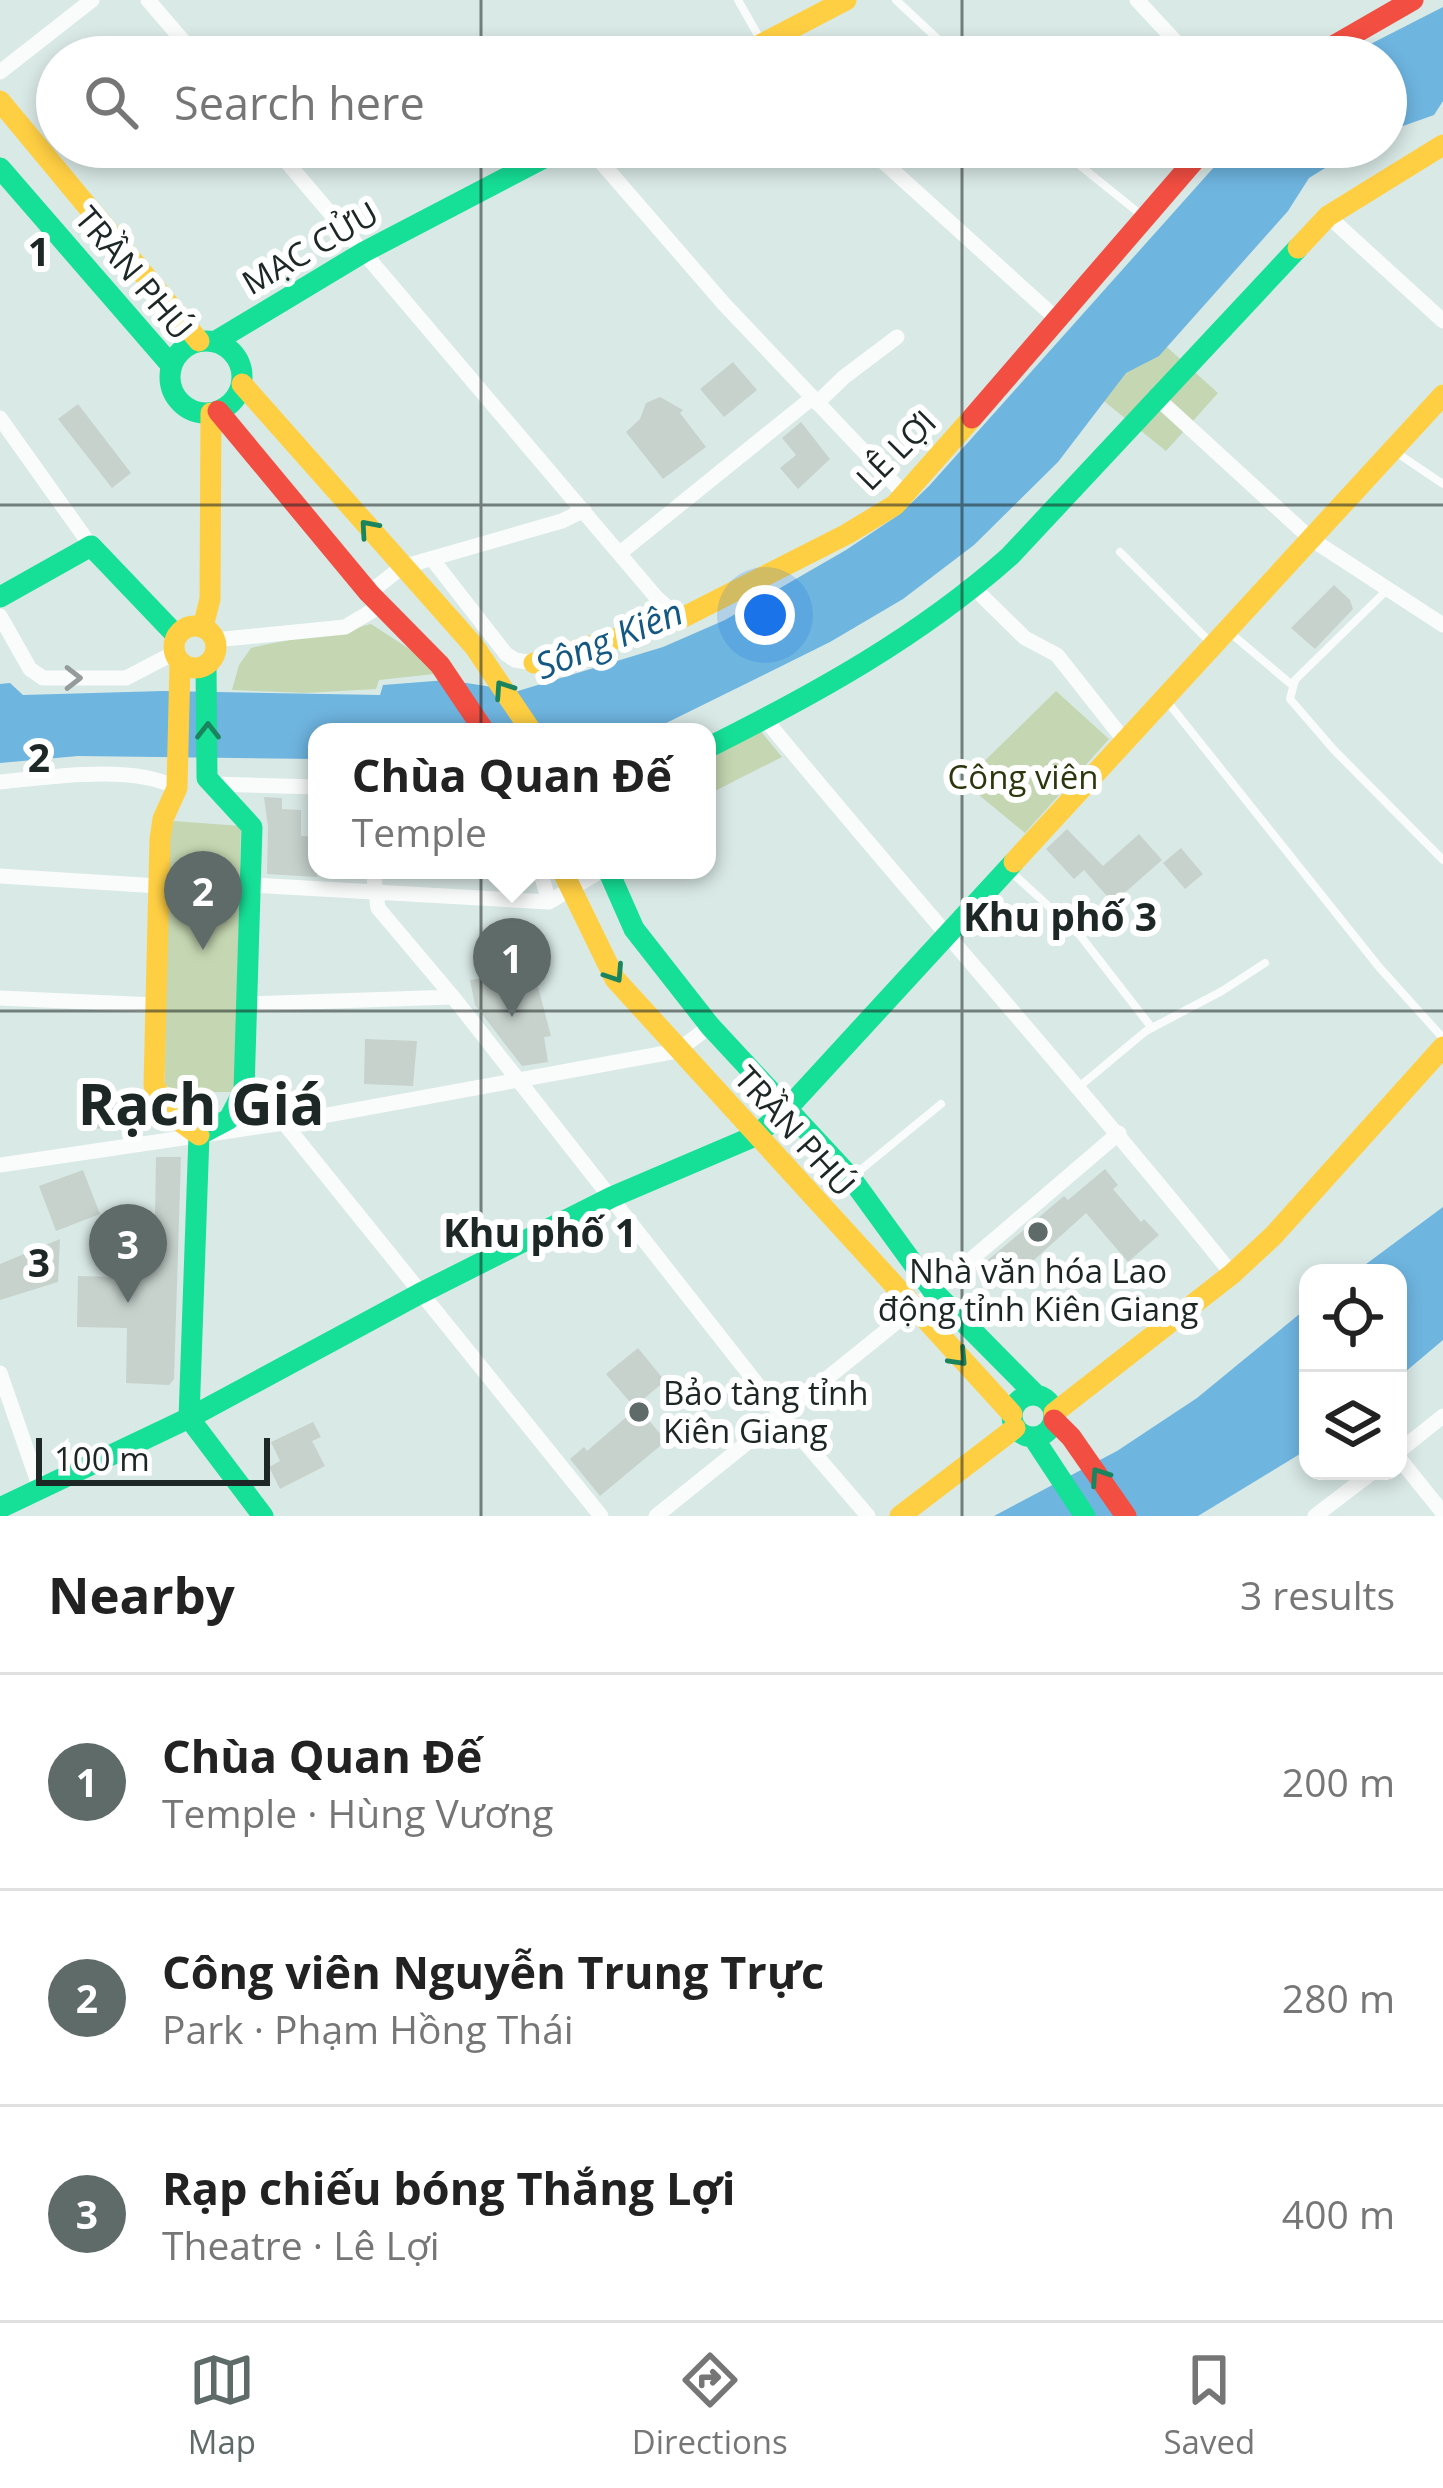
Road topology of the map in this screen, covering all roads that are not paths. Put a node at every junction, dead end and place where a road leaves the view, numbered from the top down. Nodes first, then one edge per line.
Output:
1 (92, 0) edge
2 (148, 0) edge
3 (738, 0) edge
4 (846, 0) edge
5 (896, 0) edge
6 (1137, 0) edge
7 (1413, 0) edge
8 (812, 8) edge
9 (46, 36) edge
10 (179, 36) edge
11 (760, 36) edge
12 (783, 36) edge
13 (935, 36) edge
14 (1170, 36) edge
15 (1350, 36) edge
16 (36, 44) edge
17 (0, 72) edge
18 (0, 101) edge
19 (36, 143) edge
20 (1443, 146) edge
21 (0, 167) edge
22 (58, 168) edge
23 (292, 168) edge
24 (505, 168) edge
25 (526, 168) edge
26 (607, 168) edge
27 (890, 168) edge
28 (1084, 168) edge
29 (1188, 168) edge
30 (1407, 168) edge
31 (1407, 168) edge
32 (509, 177) junction
33 (1328, 216) junction
34 (1146, 219) junction
35 (364, 252) junction
36 (1059, 321) junction
37 (1443, 321) edge
38 (897, 337) dead end
39 (207, 341) junction
40 (171, 365) junction
41 (242, 384) junction
42 (1443, 395) edge
43 (1156, 397) junction
44 (815, 401) junction
45 (215, 412) junction
46 (0, 418) edge
47 (1392, 450) junction
48 (1443, 484) edge
49 (905, 495) junction
50 (584, 510) junction
51 (1311, 539) junction
52 (91, 546) junction
53 (1120, 552) dead end
54 (620, 554) junction
55 (433, 560) junction
56 (402, 567) junction
57 (1389, 588) junction
58 (975, 589) junction
59 (0, 597) edge
60 (375, 599) junction
61 (0, 616) edge
62 (680, 619) junction
63 (1443, 626) edge
64 (209, 633) junction
65 (1220, 638) junction
66 (178, 658) junction
67 (534, 663) joint
68 (207, 674) junction
69 (1292, 685) junction
70 (1165, 698) junction
71 (765, 719) junction
72 (478, 723) edge
73 (526, 723) edge
74 (1124, 740) junction
75 (716, 744) edge
76 (208, 781) junction
77 (0, 782) edge
78 (308, 787) edge
79 (174, 796) junction
80 (232, 806) junction
81 (1443, 860) edge
82 (1008, 868) junction
83 (0, 876) edge
84 (373, 879) edge
85 (609, 879) edge
86 (252, 885) junction
87 (158, 886) junction
88 (560, 888) edge
89 (374, 891) junction
90 (945, 937) junction
91 (1265, 963) dead end
92 (453, 997) junction
93 (0, 998) edge
94 (248, 1004) junction
95 (155, 1005) junction
96 (710, 1026) junction
97 (1152, 1028) junction
98 (1443, 1042) edge
99 (677, 1051) junction
100 (517, 1081) junction
101 (1080, 1086) junction
102 (941, 1104) dead end
103 (787, 1109) junction
104 (284, 1123) junction
105 (1119, 1133) junction
106 (199, 1135) junction
107 (754, 1136) junction
108 (0, 1165) edge
109 (850, 1178) junction
110 (612, 1197) junction
111 (1232, 1274) junction
112 (933, 1292) junction
113 (419, 1294) junction
114 (913, 1309) junction
115 (0, 1373) edge
116 (1036, 1395) junction
117 (1443, 1416) edge
118 (782, 1417) junction
119 (1054, 1417) junction
120 (189, 1418) junction
121 (1026, 1433) junction
122 (1407, 1447) edge
123 (1407, 1467) edge
124 (1362, 1480) edge
125 (40, 1488) junction
126 (0, 1508) edge
127 (1443, 1513) edge
128 (263, 1516) edge
129 (601, 1516) edge
130 (656, 1516) edge
131 (868, 1516) edge
132 (900, 1516) edge
133 (1085, 1516) edge
134 (1126, 1516) edge
135 (1315, 1516) edge

1 - 9 street
2 - 10 street
3 - 11 lane
4 - 8 main road
5 - 13 lane
6 - 14 street
7 - 15 main road
8 - 12 main road
16 - 17 street
18 - 19 main road, TRẦN PHÚ
20 - 30 main road
21 - 40 main road, TRẦN PHÚ
22 - 39 main road, TRẦN PHÚ
23 - 35 street
24 - 32 lane
25 - 32 main road, MẠC CỬU
26 - 44 street
27 - 36 street
28 - 34 lane
29 - 34 main road, LÊ LỢI
31 - 33 main road
32 - 35 main road, MẠC CỬU
33 - 37 street
33 - 43 main road
34 - 36 main road, LÊ LỢI
35 - 39 main road, MẠC CỬU
35 - 50 street
36 - 49 main road, LÊ LỢI
38 - 44 street
39 - 40 main road
39 - 41 main road, TRẦN PHÚ
40 - 45 main road, TRẦN PHÚ
41 - 45 main road
56 -> 41 main road, TRẦN PHÚ
42 - 47 main road
43 - 51 street
43 - 58 main road
44 - 49 street
44 - 54 street
45 - 60 main road, TRẦN PHÚ
45 - 64 main road
46 - 52 street
47 - 48 lane
47 - 51 main road
49 - 62 main road, LÊ LỢI
50 - 54 street
50 - 55 street
51 - 57 street
51 - 65 main road
52 - 59 main road
52 - 66 main road
53 - 65 lane
54 - 62 street
55 - 56 street
55 - 67 street
56 - 60 street
73 -> 56 main road, TRẦN PHÚ
57 - 63 street
57 - 69 lane
58 - 71 main road
58 - 74 street
60 - 64 street
60 - 72 main road, TRẦN PHÚ
61 -> 66 street
62 - 67 main road, LÊ LỢI
64 - 66 main road
64 - 68 main road
65 - 69 lane
65 - 70 main road
66 - 68 main road
66 - 79 main road
76 -> 68 main road
69 - 81 lane
70 - 74 main road
70 - 98 lane
71 - 75 main road
71 - 90 street
74 - 82 main road
76 - 78 street
76 - 80 main road
77 - 79 street
79 - 80 main road
79 - 87 main road
80 - 86 main road
82 - 90 main road
82 - 97 lane
83 - 87 street
84 - 89 street
85 - 96 main road, TRẦN PHÚ
86 - 89 street
86 - 94 main road
87 - 95 main road
88 - 89 street
88 -> 99 main road, TRẦN PHÚ
89 - 92 street
90 - 101 street
90 - 103 main road
91 - 97 lane
92 - 94 street
92 - 100 street
93 - 95 street
94 - 106 main road
95 - 106 main road
96 - 99 street
96 - 103 main road, TRẦN PHÚ
97 - 101 lane
98 - 111 main road
99 - 100 street
99 - 107 main road, TRẦN PHÚ
100 - 104 street
100 - 110 street
101 - 105 street
102 - 109 lane
103 - 107 main road
103 - 109 main road, TRẦN PHÚ
104 - 106 street
104 - 113 street
105 - 111 street
105 - 112 street
106 - 108 street
106 - 120 main road
107 - 110 main road
107 - 114 main road, TRẦN PHÚ
109 - 112 main road, TRẦN PHÚ
110 - 113 main road
110 - 118 street
111 - 119 main road
112 - 114 street
112 - 116 main road, TRẦN PHÚ
113 - 120 main road
113 - 129 street
114 - 118 street
114 -> 121 main road, TRẦN PHÚ
115 - 125 street
116 - 119 main road
116 - 121 main road
117 - 122 street
118 - 130 street
118 - 131 street
119 - 121 main road
134 -> 119 main road
120 - 125 main road
120 - 128 main road
121 - 132 main road
121 - 133 main road, TRẦN PHÚ
123 - 127 street
124 - 135 street
125 - 126 main road

